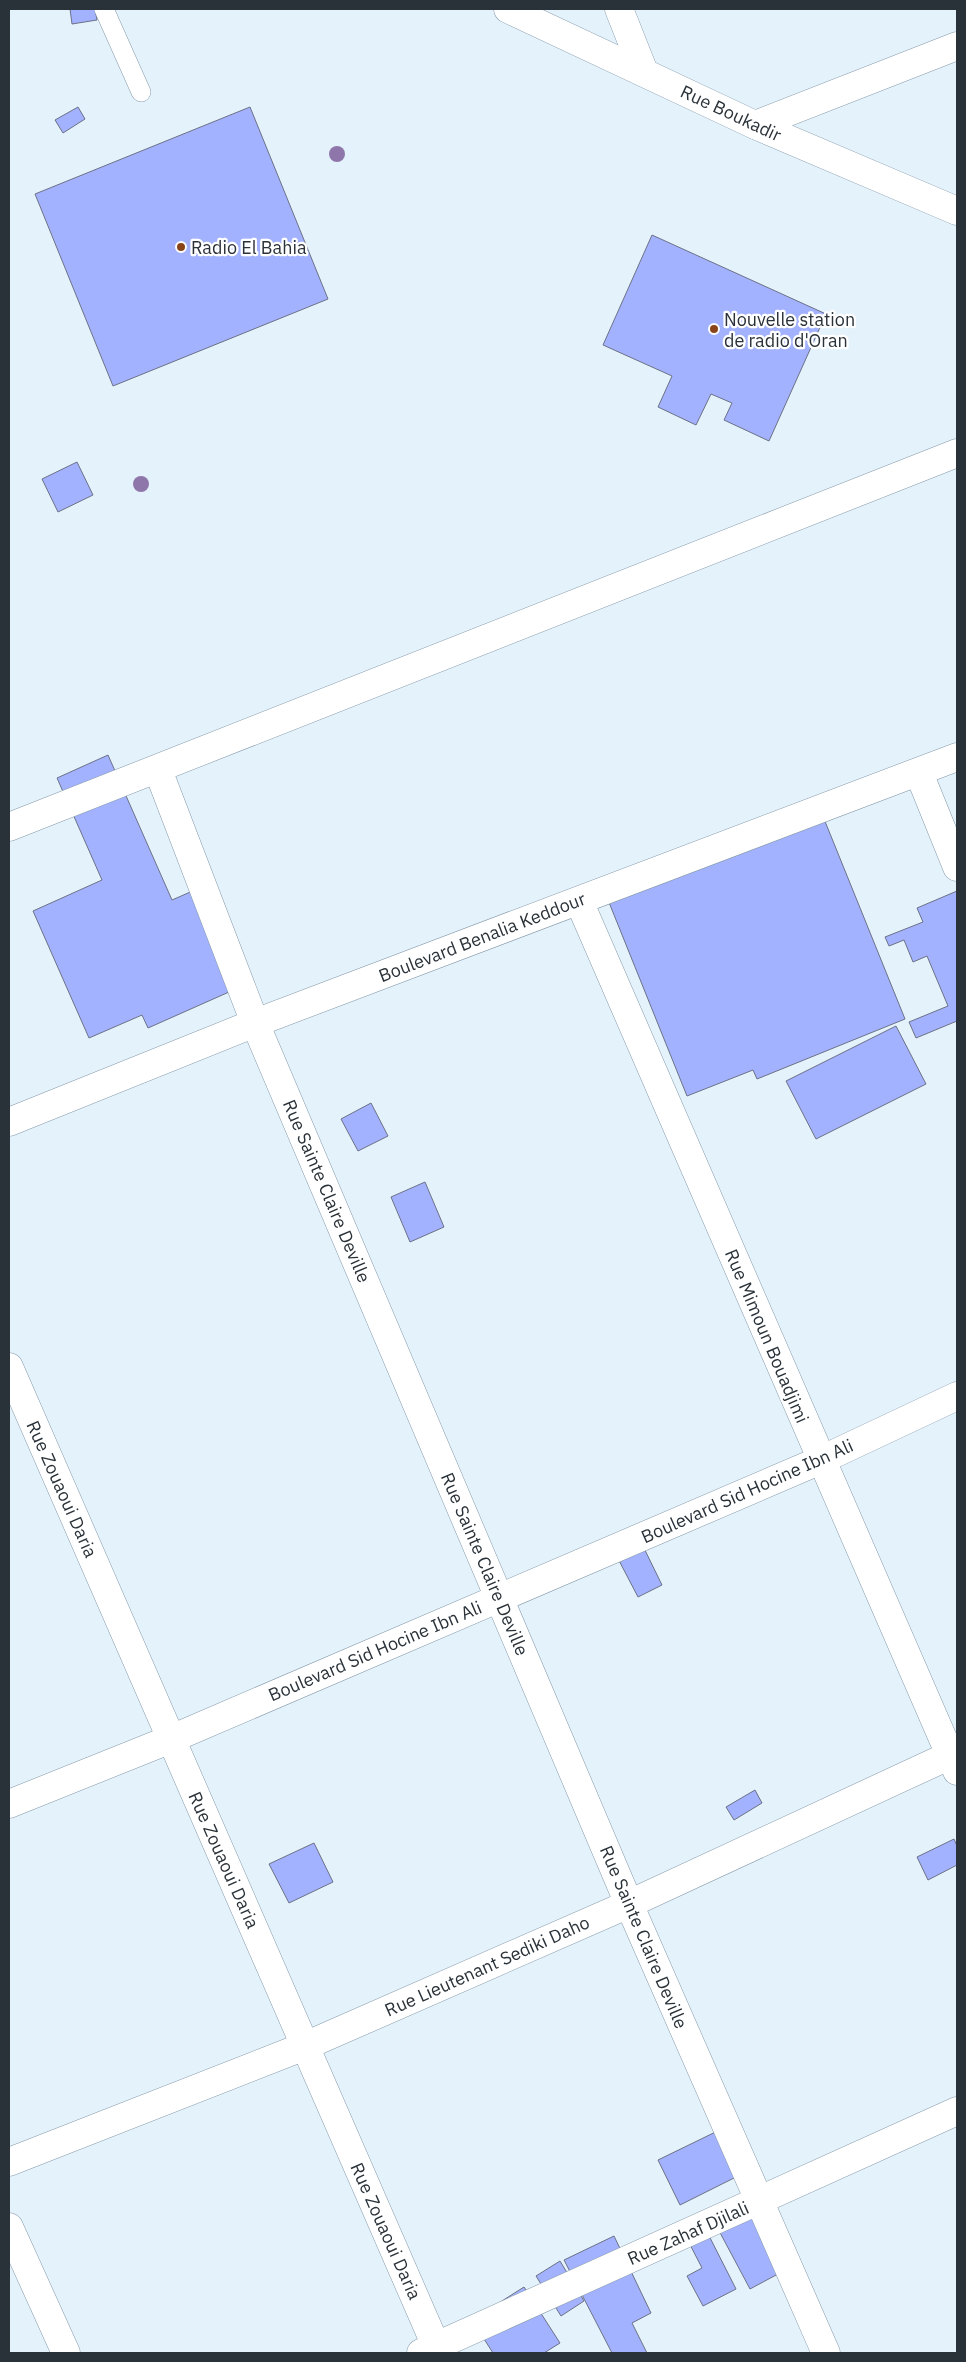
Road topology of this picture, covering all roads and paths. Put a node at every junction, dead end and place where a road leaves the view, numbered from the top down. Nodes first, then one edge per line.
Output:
1 (104, 9) edge
2 (508, 9) edge
3 (619, 9) edge
4 (957, 46) edge
5 (644, 72) junction
6 (141, 92) dead end
7 (755, 125) junction
8 (957, 211) edge
9 (957, 453) edge
10 (957, 757) edge
11 (158, 770) junction
12 (918, 773) junction
13 (9, 827) edge
14 (957, 866) edge
15 (578, 901) junction
16 (255, 1023) junction
17 (9, 1122) edge
18 (9, 1367) edge
19 (957, 1396) edge
20 (821, 1460) junction
21 (499, 1598) junction
22 (171, 1738) junction
23 (955, 1759) edge
24 (9, 1804) edge
25 (629, 1904) junction
26 (305, 2046) junction
27 (957, 2111) edge
28 (9, 2162) edge
29 (759, 2201) junction
30 (9, 2227) edge
31 (432, 2351) edge
32 (66, 2353) edge
33 (826, 2353) edge

1 - 6 lane
2 - 5 street, Rue Boukadir
3 - 5 street
4 - 7 street
5 - 7 street, Rue Boukadir
7 - 8 street, Rue Boukadir
9 - 11 street
10 - 12 street, Boulevard Benalia Keddour
11 - 13 street
11 - 16 street, Rue Sainte Claire Deville
12 - 14 street
12 - 15 street, Boulevard Benalia Keddour
15 - 16 street, Boulevard Benalia Keddour
15 - 20 street, Rue Mimoun Bouadjimi
16 - 17 street, Boulevard Benalia Keddour
16 - 21 street, Rue Sainte Claire Deville
18 - 22 street, Rue Zouaoui Daria
19 - 20 street, Boulevard Sid Hocine Ibn Ali
20 - 21 street, Boulevard Sid Hocine Ibn Ali
20 - 23 street, Rue Mimoun Bouadjimi
21 - 22 street, Boulevard Sid Hocine Ibn Ali
21 - 25 street, Rue Sainte Claire Deville
22 - 24 street, Boulevard Sid Hocine Ibn Ali
22 - 26 street, Rue Zouaoui Daria
23 - 25 street, Rue Lieutenant Sediki Daho
25 - 26 street, Rue Lieutenant Sediki Daho
25 - 29 street, Rue Sainte Claire Deville
26 - 28 street, Rue Lieutenant Sediki Daho
26 - 31 street, Rue Zouaoui Daria
27 - 29 street, Rue Zahaf Djilali
29 - 31 street, Rue Zahaf Djilali
29 - 33 street, Rue Sainte Claire Deville
30 - 32 street

